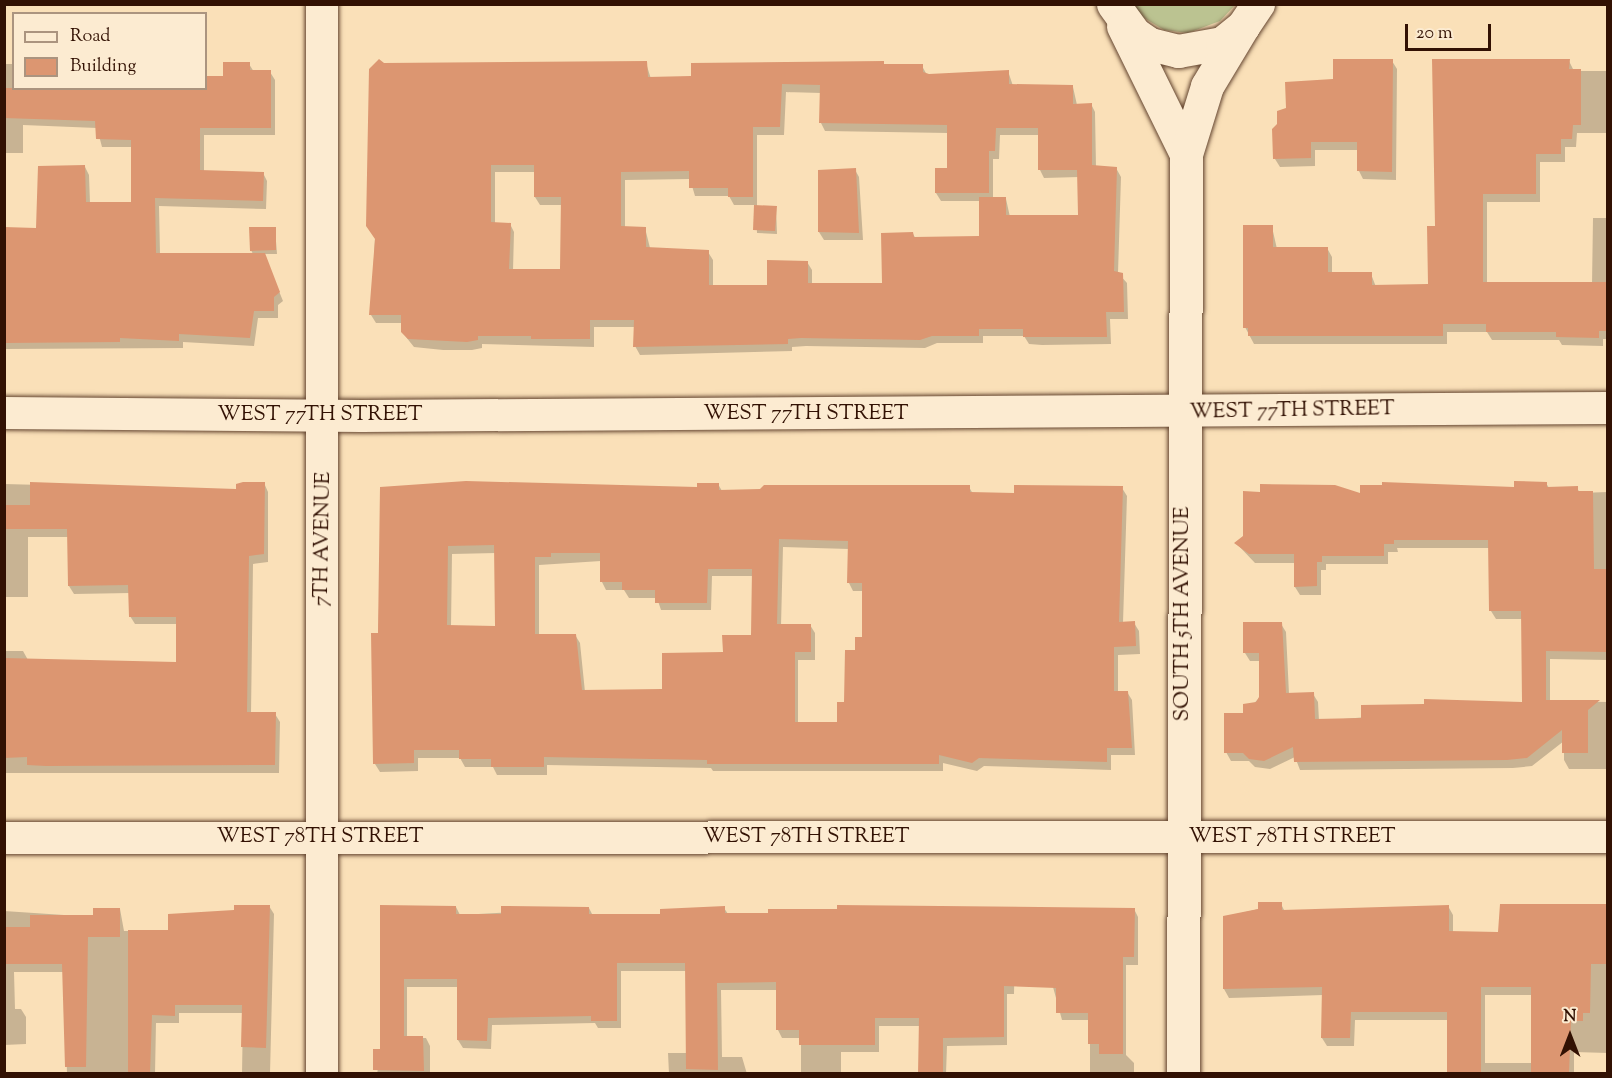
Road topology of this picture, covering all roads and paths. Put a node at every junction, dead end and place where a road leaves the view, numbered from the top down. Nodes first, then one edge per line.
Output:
1 (322, 4) edge
2 (1280, 4) edge
3 (1111, 9) edge
4 (1249, 18) edge
5 (1186, 154) junction
6 (1608, 408) edge
7 (1183, 412) junction
8 (4, 413) edge
9 (324, 416) junction
10 (320, 837) junction
11 (1183, 837) junction
12 (1608, 837) edge
13 (4, 838) edge
14 (322, 1074) edge
15 (1183, 1074) edge

1 - 9 street, 7TH AVENUE
2 - 4 street
3 - 4 street
3 - 5 street, SOUTH 5TH AVENUE
4 - 5 street, SOUTH 5TH AVENUE
5 - 7 street, SOUTH 5TH AVENUE
6 - 7 street, WEST 77TH STREET
7 - 9 street, WEST 77TH STREET
7 - 11 street, SOUTH 5TH AVENUE
8 - 9 street, WEST 77TH STREET
9 - 10 street, 7TH AVENUE
10 - 11 street, WEST 78TH STREET
10 - 13 street, WEST 78TH STREET
10 - 14 street, 7TH AVENUE
11 - 12 street, WEST 78TH STREET
11 - 15 street, SOUTH 5TH AVENUE

